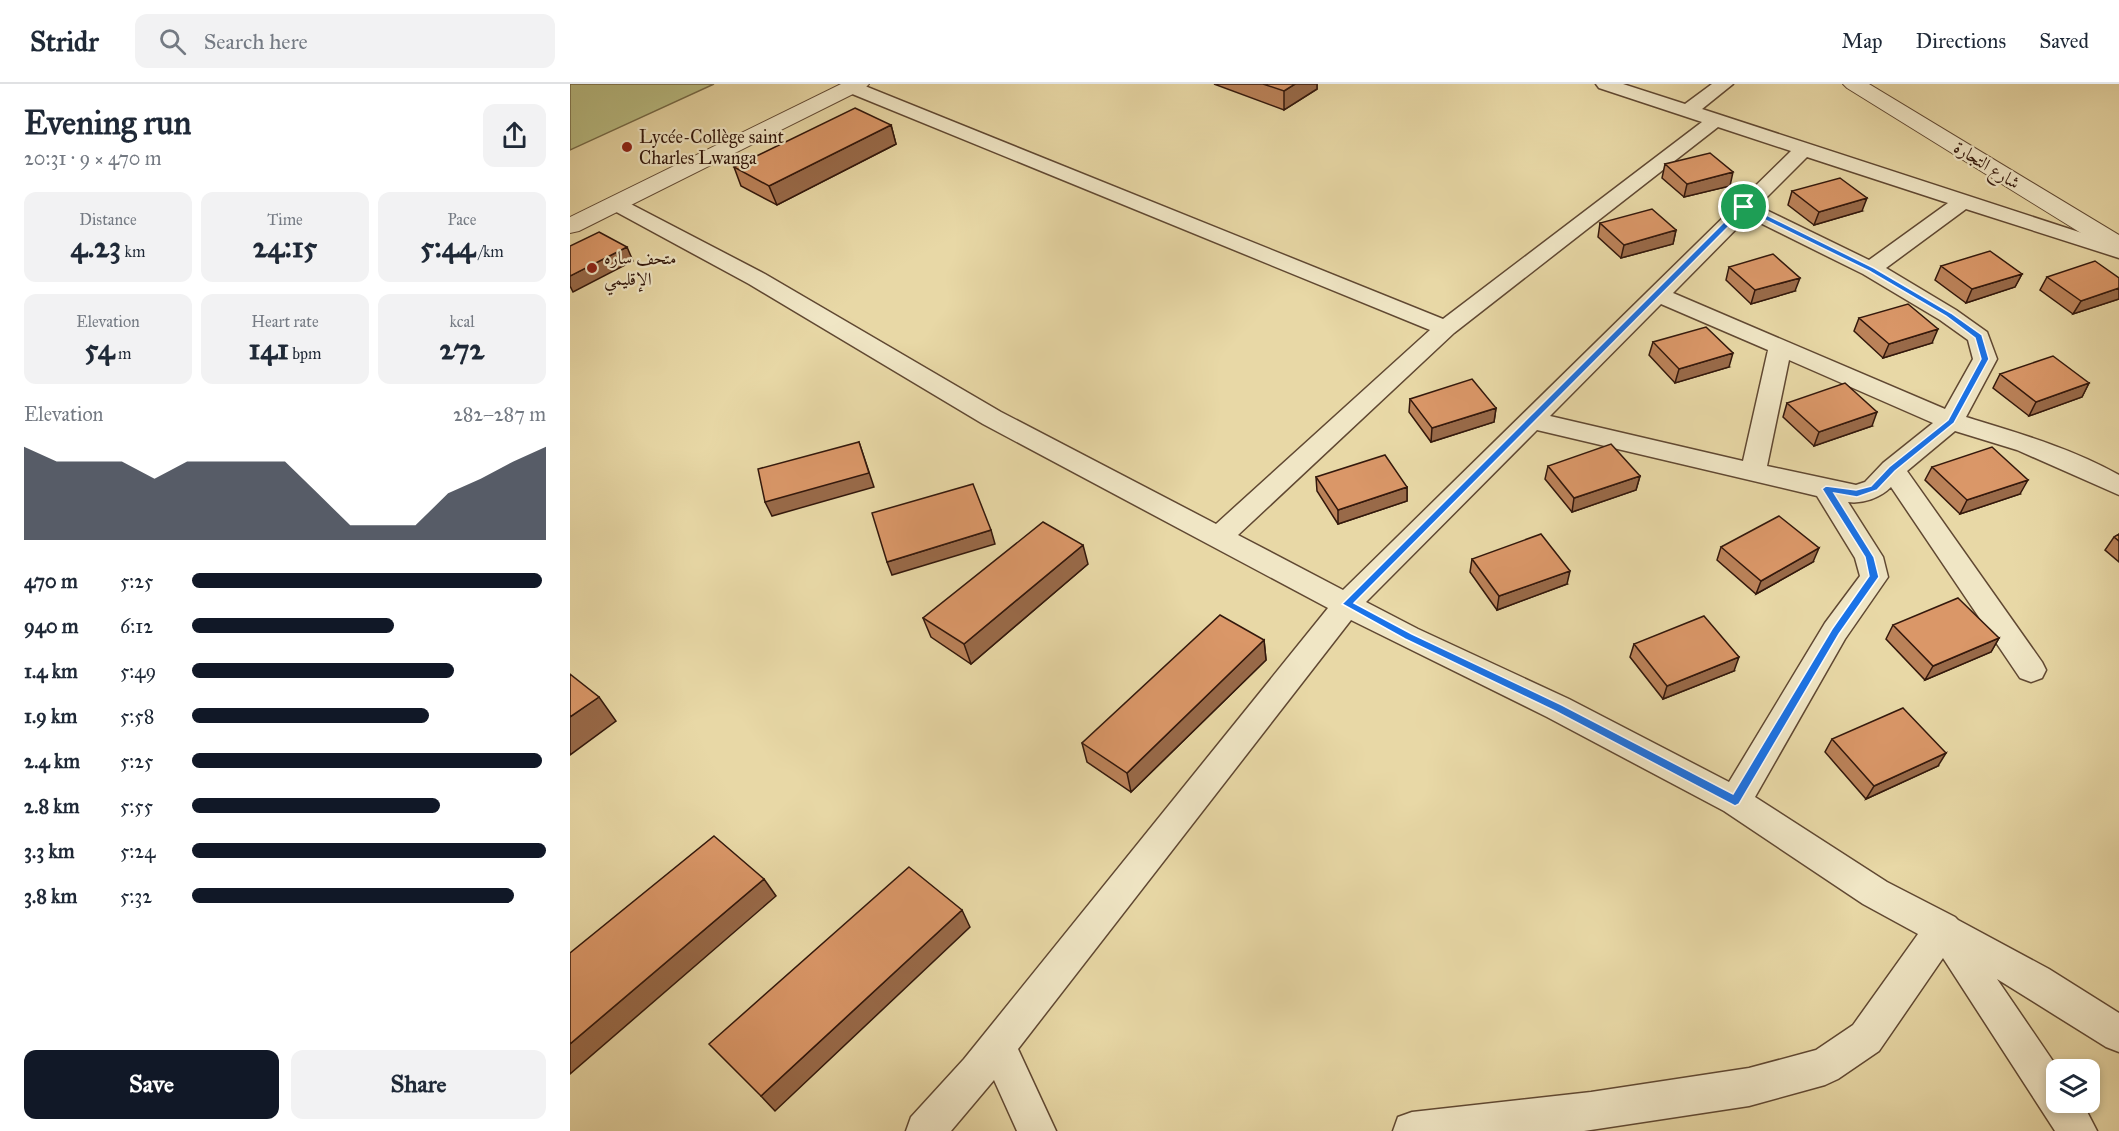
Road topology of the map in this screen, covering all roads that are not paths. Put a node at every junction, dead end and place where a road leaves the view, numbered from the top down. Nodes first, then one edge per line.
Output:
1 (1605, 84) edge
2 (1724, 84) edge
3 (1854, 84) edge
4 (855, 86) edge
5 (1688, 111) junction
6 (1716, 120) junction
7 (1804, 149) junction
8 (1964, 201) junction
9 (615, 204) junction
10 (1744, 207) junction
11 (570, 226) edge
12 (2119, 246) edge
13 (2119, 252) edge
14 (1872, 269) junction
15 (1657, 294) junction
16 (1446, 328) junction
17 (1780, 347) junction
18 (1531, 420) junction
19 (1951, 421) junction
20 (1892, 469) junction
21 (1754, 472) junction
22 (2119, 486) edge
23 (1826, 489) junction
24 (1219, 537) junction
25 (1347, 604) junction
26 (2031, 670) dead end
27 (1735, 801) junction
28 (1943, 928) junction
29 (2119, 1034) edge
30 (998, 1046) junction
31 (2046, 1083) edge
32 (2066, 1113) edge
33 (925, 1131) edge
34 (1038, 1131) edge
35 (1412, 1131) edge
36 (2078, 1131) edge

1 - 5 street
2 - 5 street
3 - 12 street, شارع التجارة
4 - 9 street
4 - 16 street
5 - 6 street
6 - 7 street
6 - 16 street
7 - 8 street
7 - 10 street
8 - 13 street
8 - 14 street
9 - 11 street
9 - 24 street
10 - 14 street
10 - 15 street
14 - 19 street
15 - 17 street
15 - 18 street
16 - 24 street
17 - 19 street
17 - 21 street
18 - 21 street
18 - 25 street
19 - 20 street
19 - 22 street
20 - 23 street
20 - 26 street
21 - 23 street
23 - 27 street
24 - 25 street
25 - 27 street
25 - 30 street
27 - 28 street
28 - 29 street
28 - 31 street
28 - 35 street
30 - 33 street
30 - 34 street
32 - 36 street

